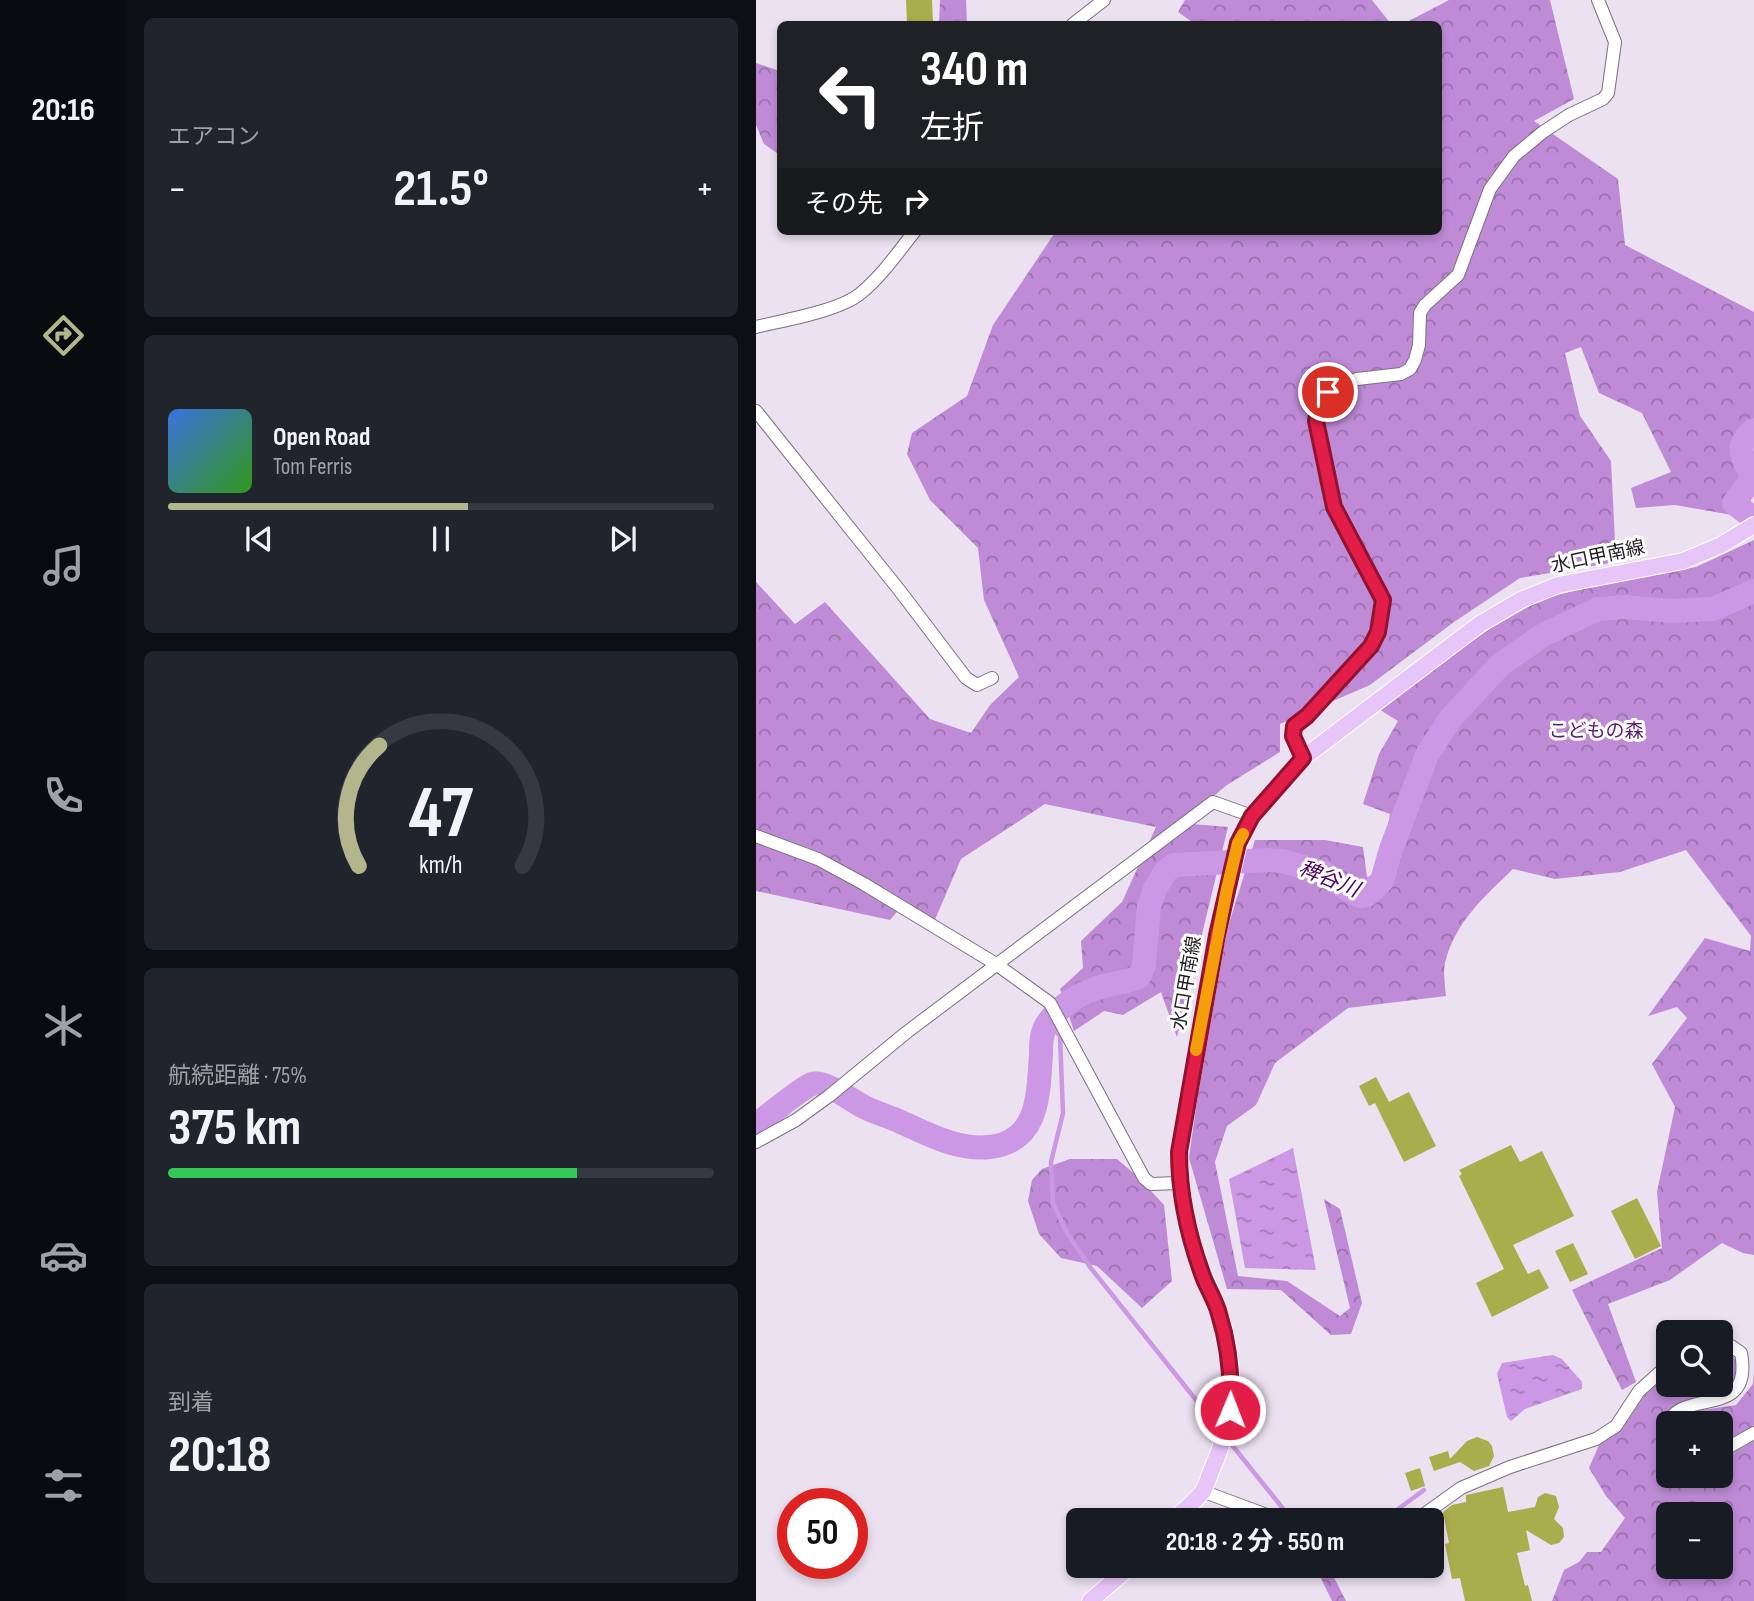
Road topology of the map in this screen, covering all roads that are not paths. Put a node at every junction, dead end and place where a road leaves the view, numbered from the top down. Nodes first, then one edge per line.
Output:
1 (1104, 0) edge
2 (1598, 0) edge
3 (1077, 21) edge
4 (912, 235) edge
5 (756, 327) edge
6 (756, 411) edge
7 (1754, 524) edge
8 (992, 678) dead end
9 (1303, 758) junction
10 (1252, 816) junction
11 (756, 836) edge
12 (996, 964) junction
13 (756, 1142) edge
14 (1179, 1183) junction
15 (1733, 1347) edge
16 (1656, 1376) edge
17 (1733, 1397) edge
18 (1733, 1397) edge
19 (1680, 1411) edge
20 (1754, 1433) edge
21 (1733, 1445) edge
22 (1202, 1491) junction
23 (1185, 1508) edge
24 (1248, 1508) edge
25 (1433, 1508) edge
26 (1117, 1578) edge
27 (1090, 1601) edge

1 - 3 street
2 - 9 street
4 - 5 street
6 - 8 street
7 - 9 main road, 水口甲南線
9 - 10 main road, 水口甲南線
10 - 12 street
10 - 14 main road, 水口甲南線
11 - 12 street
12 - 13 street
12 - 14 street
14 - 22 main road, 水口甲南線
15 - 17 street
16 - 25 street
18 - 19 street
20 - 21 street
22 - 23 main road, 水口甲南線
22 - 24 street
26 - 27 main road

